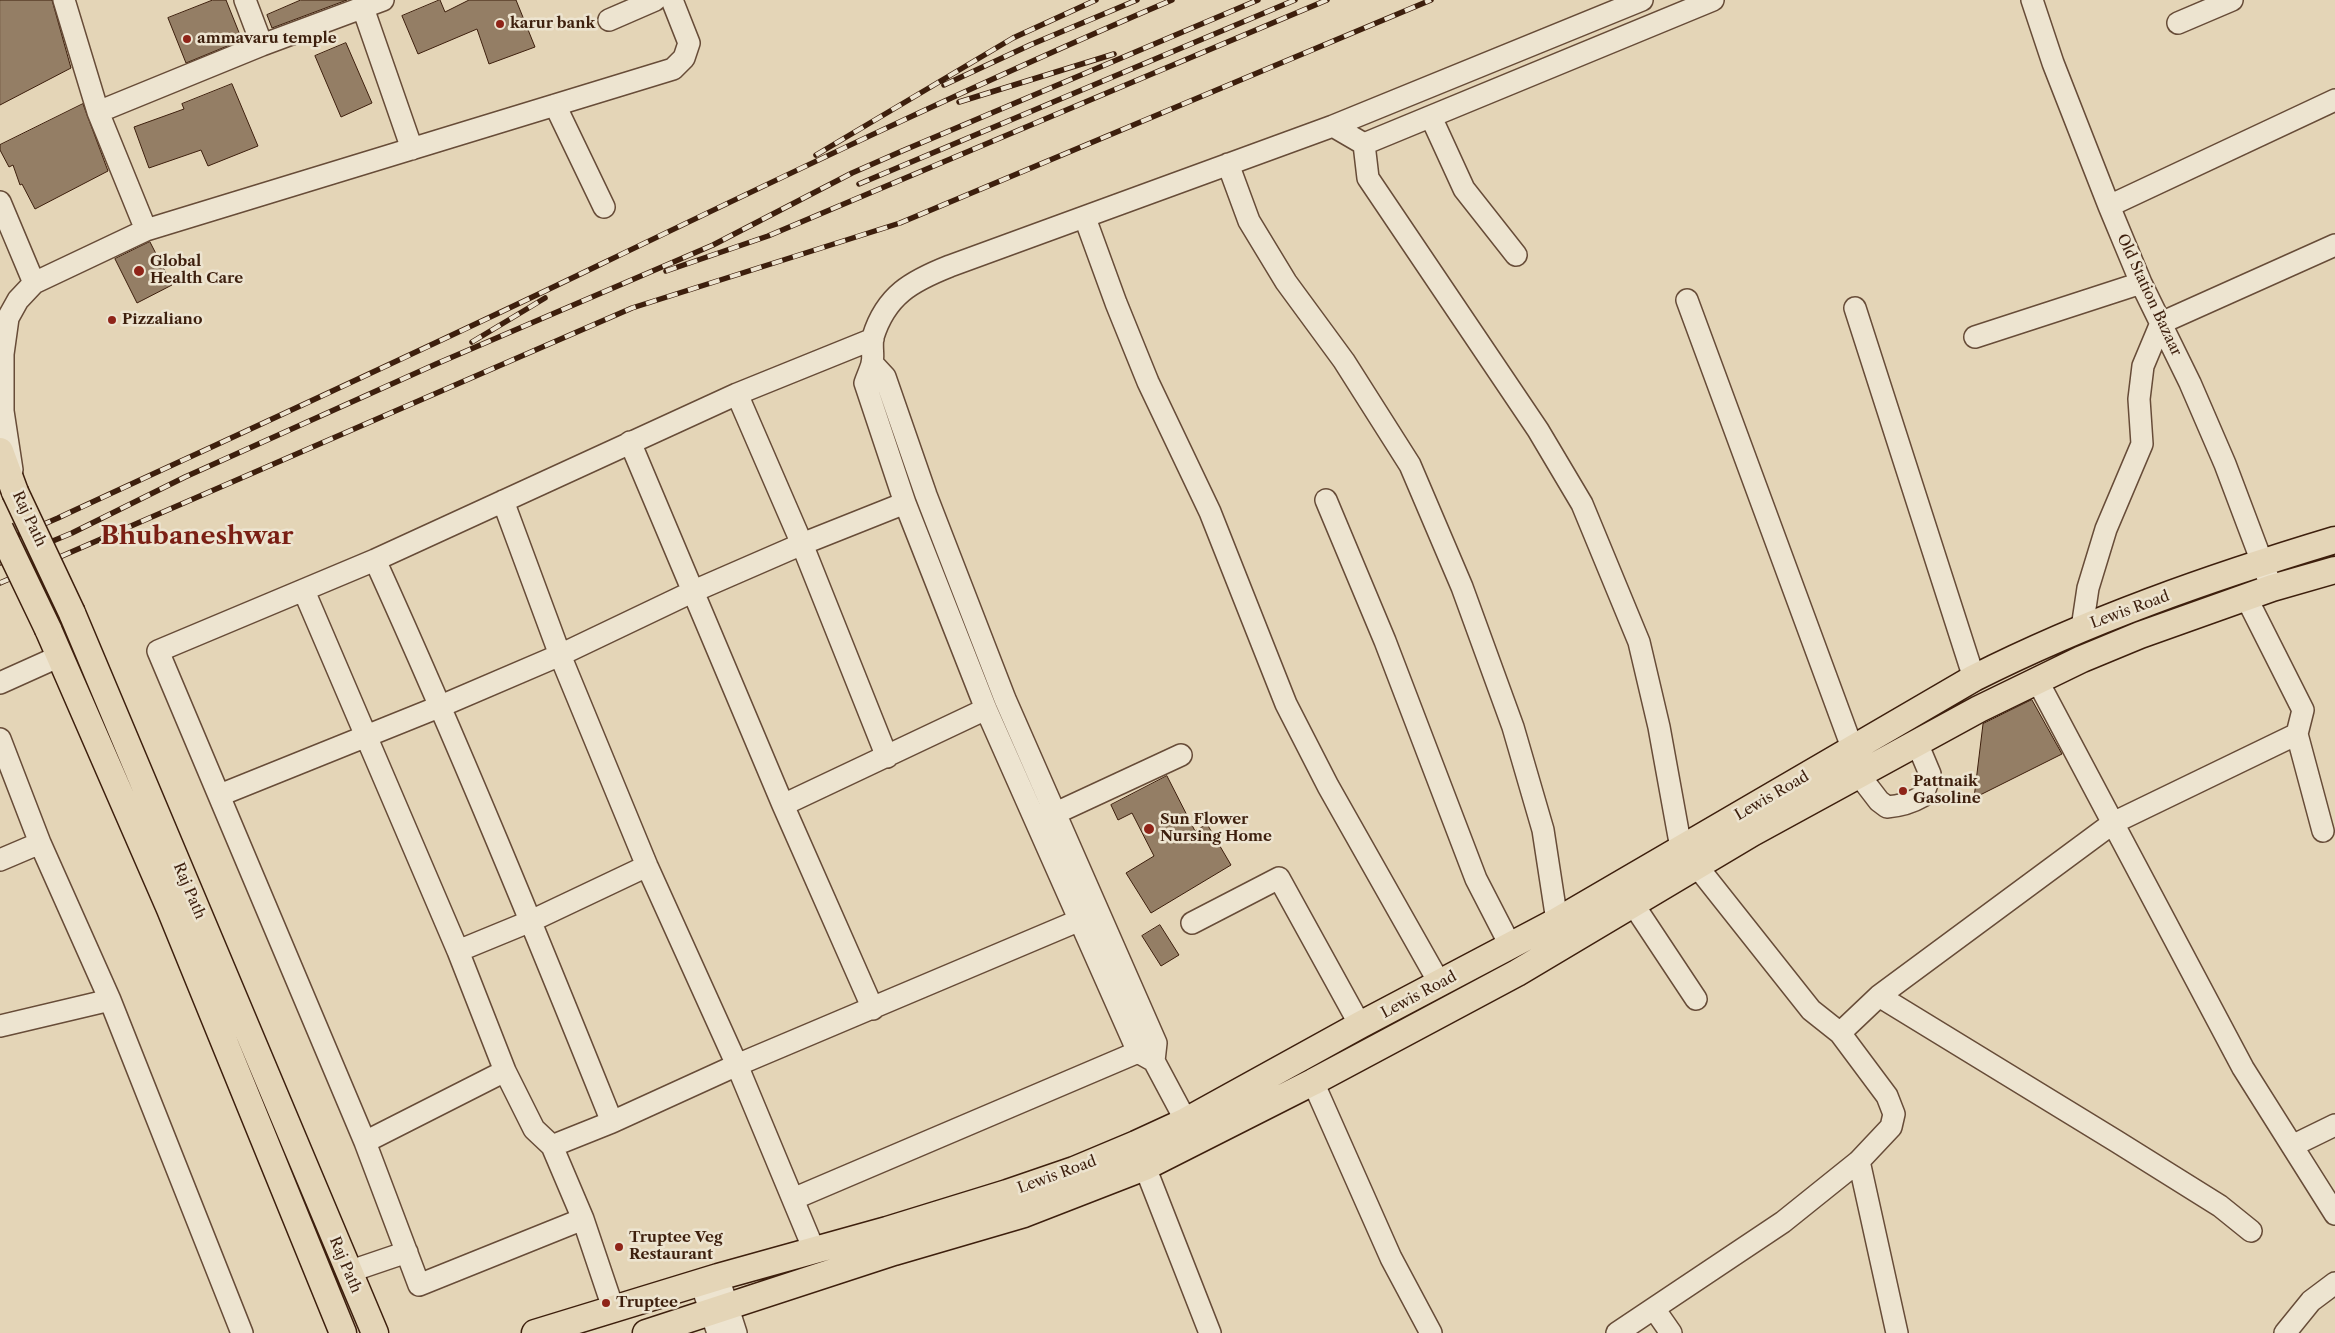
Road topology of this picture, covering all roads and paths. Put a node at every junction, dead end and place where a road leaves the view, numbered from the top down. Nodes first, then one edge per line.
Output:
1 (64, 0) edge
2 (245, 0) edge
3 (383, 0) edge
4 (655, 0) edge
5 (672, 0) edge
6 (1642, 0) edge
7 (1713, 0) edge
8 (2032, 0) edge
9 (2232, 0) edge
10 (363, 8) junction
11 (609, 20) dead end
12 (2178, 23) dead end
13 (262, 45) junction
14 (2335, 100) edge
15 (555, 105) junction
16 (98, 112) junction
17 (1431, 117) junction
18 (1333, 126) junction
19 (1364, 144) junction
20 (412, 149) junction
21 (1228, 164) junction
22 (0, 202) edge
23 (2109, 206) junction
24 (604, 207) dead end
25 (1085, 218) junction
26 (146, 230) junction
27 (2335, 244) edge
28 (1516, 255) dead end
29 (34, 283) junction
30 (2141, 283) junction
31 (1687, 300) dead end
32 (1855, 308) dead end
33 (2161, 324) junction
34 (1975, 336) dead end
35 (873, 339) junction
36 (872, 363) junction
37 (738, 394) junction
38 (630, 442) junction
39 (0, 451) edge
40 (15, 492) junction
41 (1326, 500) dead end
42 (503, 501) junction
43 (905, 503) junction
44 (0, 529) edge
45 (2335, 540) edge
46 (802, 544) junction
47 (375, 560) junction
48 (2262, 562) junction
49 (2335, 570) edge
50 (2272, 588) junction
51 (304, 591) junction
52 (694, 591) junction
53 (2246, 597) junction
54 (2082, 628) junction
55 (560, 655) junction
56 (60, 656) junction
57 (1974, 678) junction
58 (2037, 680) junction
59 (0, 683) edge
60 (441, 706) junction
61 (986, 709) junction
62 (2297, 734) junction
63 (368, 736) junction
64 (0, 739) edge
65 (1918, 742) junction
66 (1181, 755) dead end
67 (887, 756) junction
68 (4, 761) edge
69 (1856, 762) junction
70 (220, 794) junction
71 (783, 805) junction
72 (1056, 813) junction
73 (2113, 823) junction
74 (2323, 831) dead end
75 (40, 843) junction
76 (1689, 856) junction
77 (0, 860) edge
78 (648, 866) junction
79 (1633, 904) junction
80 (1080, 920) junction
81 (531, 921) junction
82 (1557, 921) junction
83 (1192, 923) dead end
84 (1511, 947) junction
85 (458, 950) junction
86 (1440, 984) junction
87 (1878, 996) junction
88 (1696, 999) dead end
89 (110, 1000) junction
90 (873, 1009) junction
91 (0, 1026) edge
92 (1360, 1026) junction
93 (1840, 1033) junction
94 (1146, 1056) junction
95 (737, 1065) junction
96 (505, 1071) junction
97 (1313, 1082) junction
98 (1186, 1121) junction
99 (612, 1122) junction
100 (2335, 1125) edge
101 (365, 1142) junction
102 (552, 1146) junction
103 (2292, 1146) junction
104 (1859, 1161) junction
105 (1145, 1168) junction
106 (793, 1199) junction
107 (2335, 1214) edge
108 (583, 1219) junction
109 (2251, 1231) dead end
110 (814, 1250) junction
111 (406, 1252) junction
112 (348, 1272) junction
113 (709, 1280) junction
114 (2335, 1283) edge
115 (613, 1308) junction
116 (1655, 1310) junction
117 (719, 1318) edge
118 (377, 1330) edge
119 (2291, 1331) edge
120 (343, 1332) edge
121 (242, 1333) edge
122 (535, 1333) edge
123 (646, 1333) edge
124 (736, 1333) edge
125 (1210, 1333) edge
126 (1431, 1333) edge
127 (1617, 1333) edge
128 (1671, 1333) edge
129 (1898, 1333) edge

1 - 16 street
2 - 13 street
3 - 10 street
4 - 11 street
5 - 15 street
6 - 18 street
7 - 17 street
8 - 23 street, Old Station Bazaar
9 - 12 street
10 - 13 street
10 - 20 street
13 - 16 street
14 - 23 street
15 - 20 street
15 - 24 street
16 - 26 street
17 - 19 street
17 - 28 street
18 - 19 street
18 - 21 street
19 - 76 street
20 - 26 street
21 - 25 street
21 - 82 street
22 - 29 street
23 - 30 street, Old Station Bazaar
25 - 35 street
25 - 86 street
26 - 29 street
27 - 33 street
29 - 40 street
30 - 33 street, Old Station Bazaar
30 - 34 street
31 - 69 street
32 - 57 street
33 - 48 street, Old Station Bazaar
33 - 54 street
35 - 36 street
35 - 37 street
36 - 43 street
36 - 72 street
37 - 38 street
37 - 46 street
38 - 42 street
38 - 52 street
39 - 40 main road, Raj Path
40 - 112 main road, Raj Path, bridge
41 - 84 street
42 - 47 street
42 - 55 street
43 - 46 street
43 - 61 street
44 - 56 main road, Raj Path, bridge
45 - 48 main road, Lewis Road
46 - 52 street
46 - 67 street
47 - 51 street
47 - 60 street
48 - 50 street, Old Station Bazaar
48 - 54 main road, Lewis Road
49 - 50 main road, Lewis Road
50 - 53 main road, Lewis Road
51 - 63 street
51 - 70 street
52 - 55 street
52 - 71 street
53 - 58 main road, Lewis Road
53 - 62 street
54 - 57 main road, Lewis Road
55 - 60 street
55 - 78 street
56 - 59 street
56 - 120 main road, Raj Path
57 - 69 main road, Lewis Road
58 - 65 main road, Lewis Road
58 - 73 street
60 - 63 street
60 - 81 street
61 - 67 street
61 - 80 street
62 - 73 street
62 - 74 street
63 - 70 street
63 - 85 street
64 - 68 street
65 - 69 main road, Lewis Road
65 - 69 street
66 - 72 street
67 - 71 street
68 - 75 street
69 - 76 main road, Lewis Road
70 - 101 street
71 - 90 street
72 - 94 street
73 - 87 street
73 - 103 street
75 - 77 street
75 - 89 street
76 - 79 main road, Lewis Road
76 - 82 main road, Lewis Road
76 - 93 street
78 - 81 street
78 - 95 street
79 - 88 street
79 - 97 main road, Lewis Road
80 - 90 street
80 - 94 street
81 - 85 street
81 - 99 street
82 - 84 main road, Lewis Road
83 - 92 street
84 - 86 main road, Lewis Road
85 - 96 street
86 - 92 main road, Lewis Road
87 - 93 street
87 - 109 street
89 - 91 street
89 - 121 street
90 - 95 street
92 - 98 main road, Lewis Road
93 - 104 street
94 - 98 street
94 - 106 street
95 - 99 street
95 - 106 street
96 - 101 street
96 - 102 street
97 - 105 main road, Lewis Road
97 - 126 street
98 - 110 main road, Lewis Road
99 - 102 street
100 - 103 street
101 - 111 street
102 - 108 street
103 - 107 street
104 - 116 street
104 - 129 street
105 - 117 main road, Lewis Road
105 - 125 street
106 - 110 street
108 - 111 street
108 - 115 street
110 - 113 main road, Lewis Road
111 - 112 street
112 - 118 main road, Raj Path
113 - 115 main road, Lewis Road
113 - 117 street
114 - 119 street
115 - 122 main road, Lewis Road
116 - 127 street
116 - 128 street
117 - 123 main road, Lewis Road
117 - 124 street

